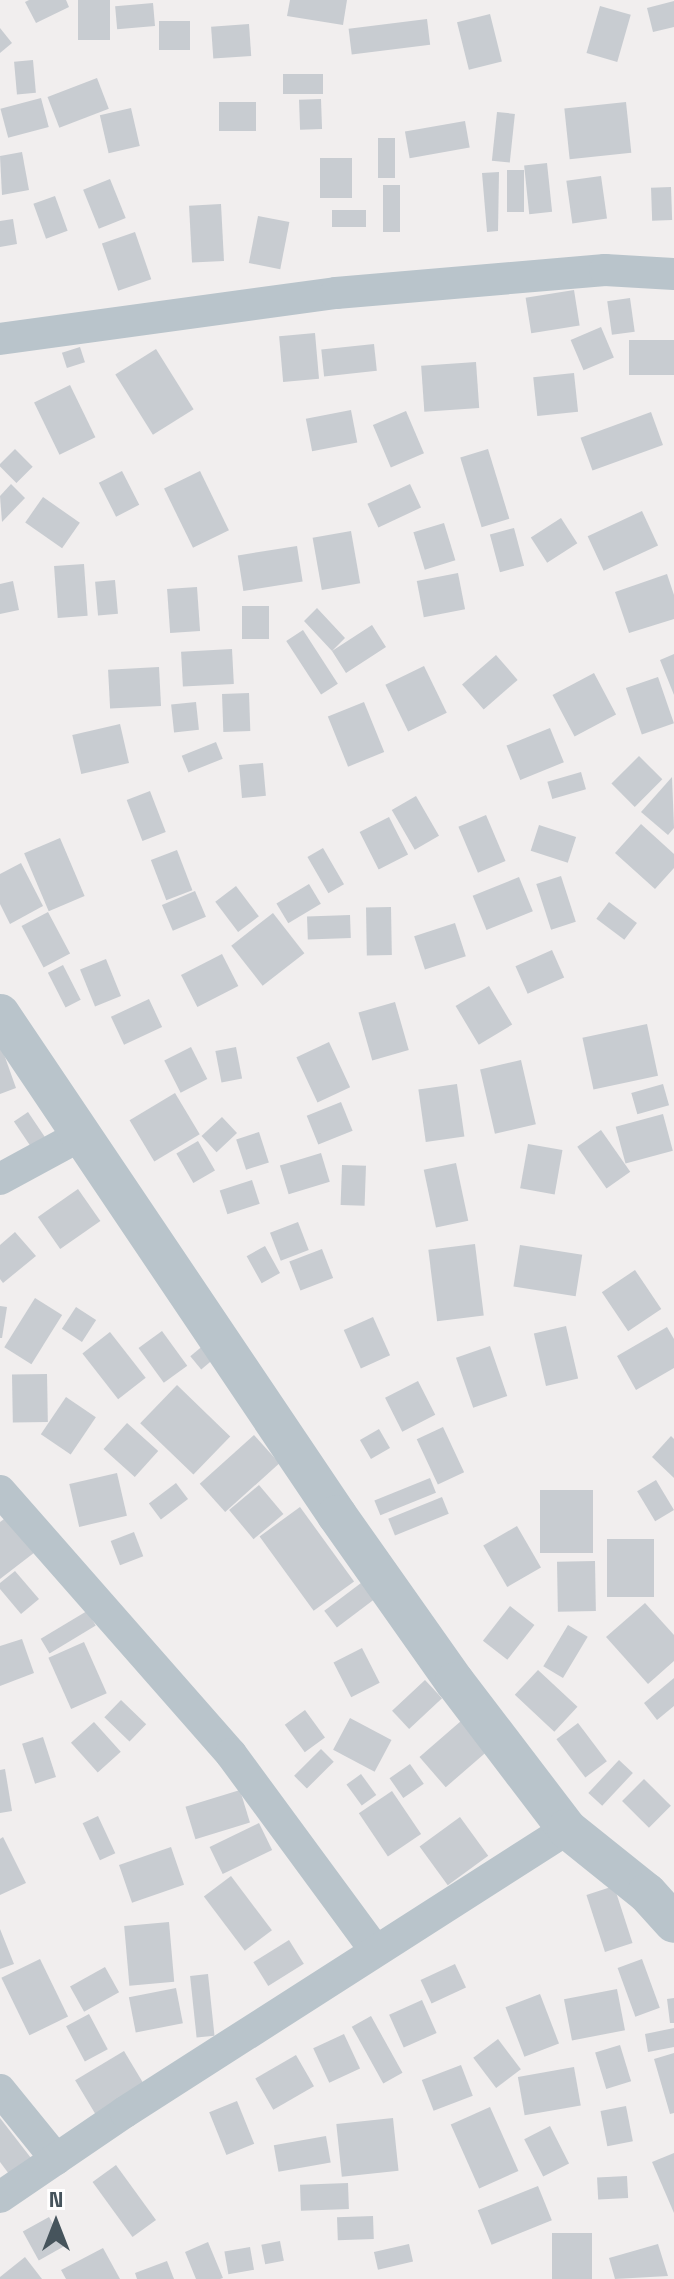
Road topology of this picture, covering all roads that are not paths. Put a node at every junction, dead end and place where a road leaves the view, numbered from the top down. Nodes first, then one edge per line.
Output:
1 (674, 274) edge
2 (0, 339) edge
3 (0, 1014) edge
4 (83, 1134) junction
5 (0, 1179) edge
6 (0, 1491) edge
7 (567, 1829) junction
8 (674, 1923) edge
9 (375, 1950) junction
10 (0, 2090) edge
11 (56, 2159) junction
12 (0, 2197) edge

1 - 2 street
3 - 4 street
4 - 5 street
4 - 7 street
6 - 9 street
7 - 8 street
7 - 9 street
9 - 11 street
10 - 11 street
11 - 12 street

